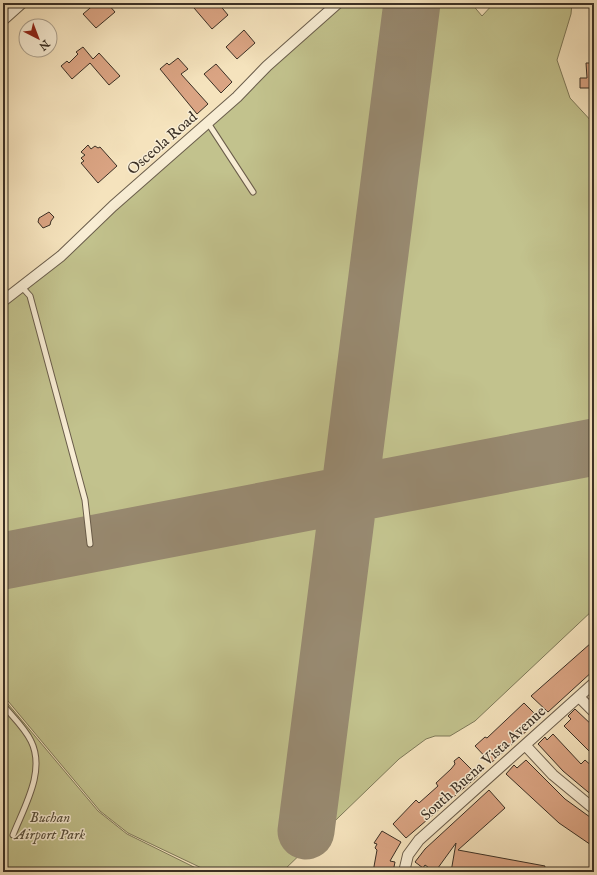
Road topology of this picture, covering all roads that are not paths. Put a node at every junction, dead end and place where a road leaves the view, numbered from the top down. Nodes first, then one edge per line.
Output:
1 (22, 3) edge
2 (338, 3) edge
3 (3, 20) edge
4 (208, 123) junction
5 (253, 192) dead end
6 (20, 286) junction
7 (3, 301) edge
8 (90, 544) dead end
9 (594, 683) edge
10 (579, 697) junction
11 (3, 705) edge
12 (594, 712) edge
13 (525, 745) junction
14 (594, 809) edge
15 (13, 835) dead end
16 (404, 872) edge

1 - 3 street
2 - 4 street, Osceola Road
4 - 5 lane
4 - 6 street, Osceola Road
6 - 7 street, Osceola Road
6 - 8 lane
9 - 10 street, South Buena Vista Avenue
10 - 12 street
10 - 13 street, South Buena Vista Avenue
11 - 15 lane
13 - 14 street
13 - 16 street, South Buena Vista Avenue

